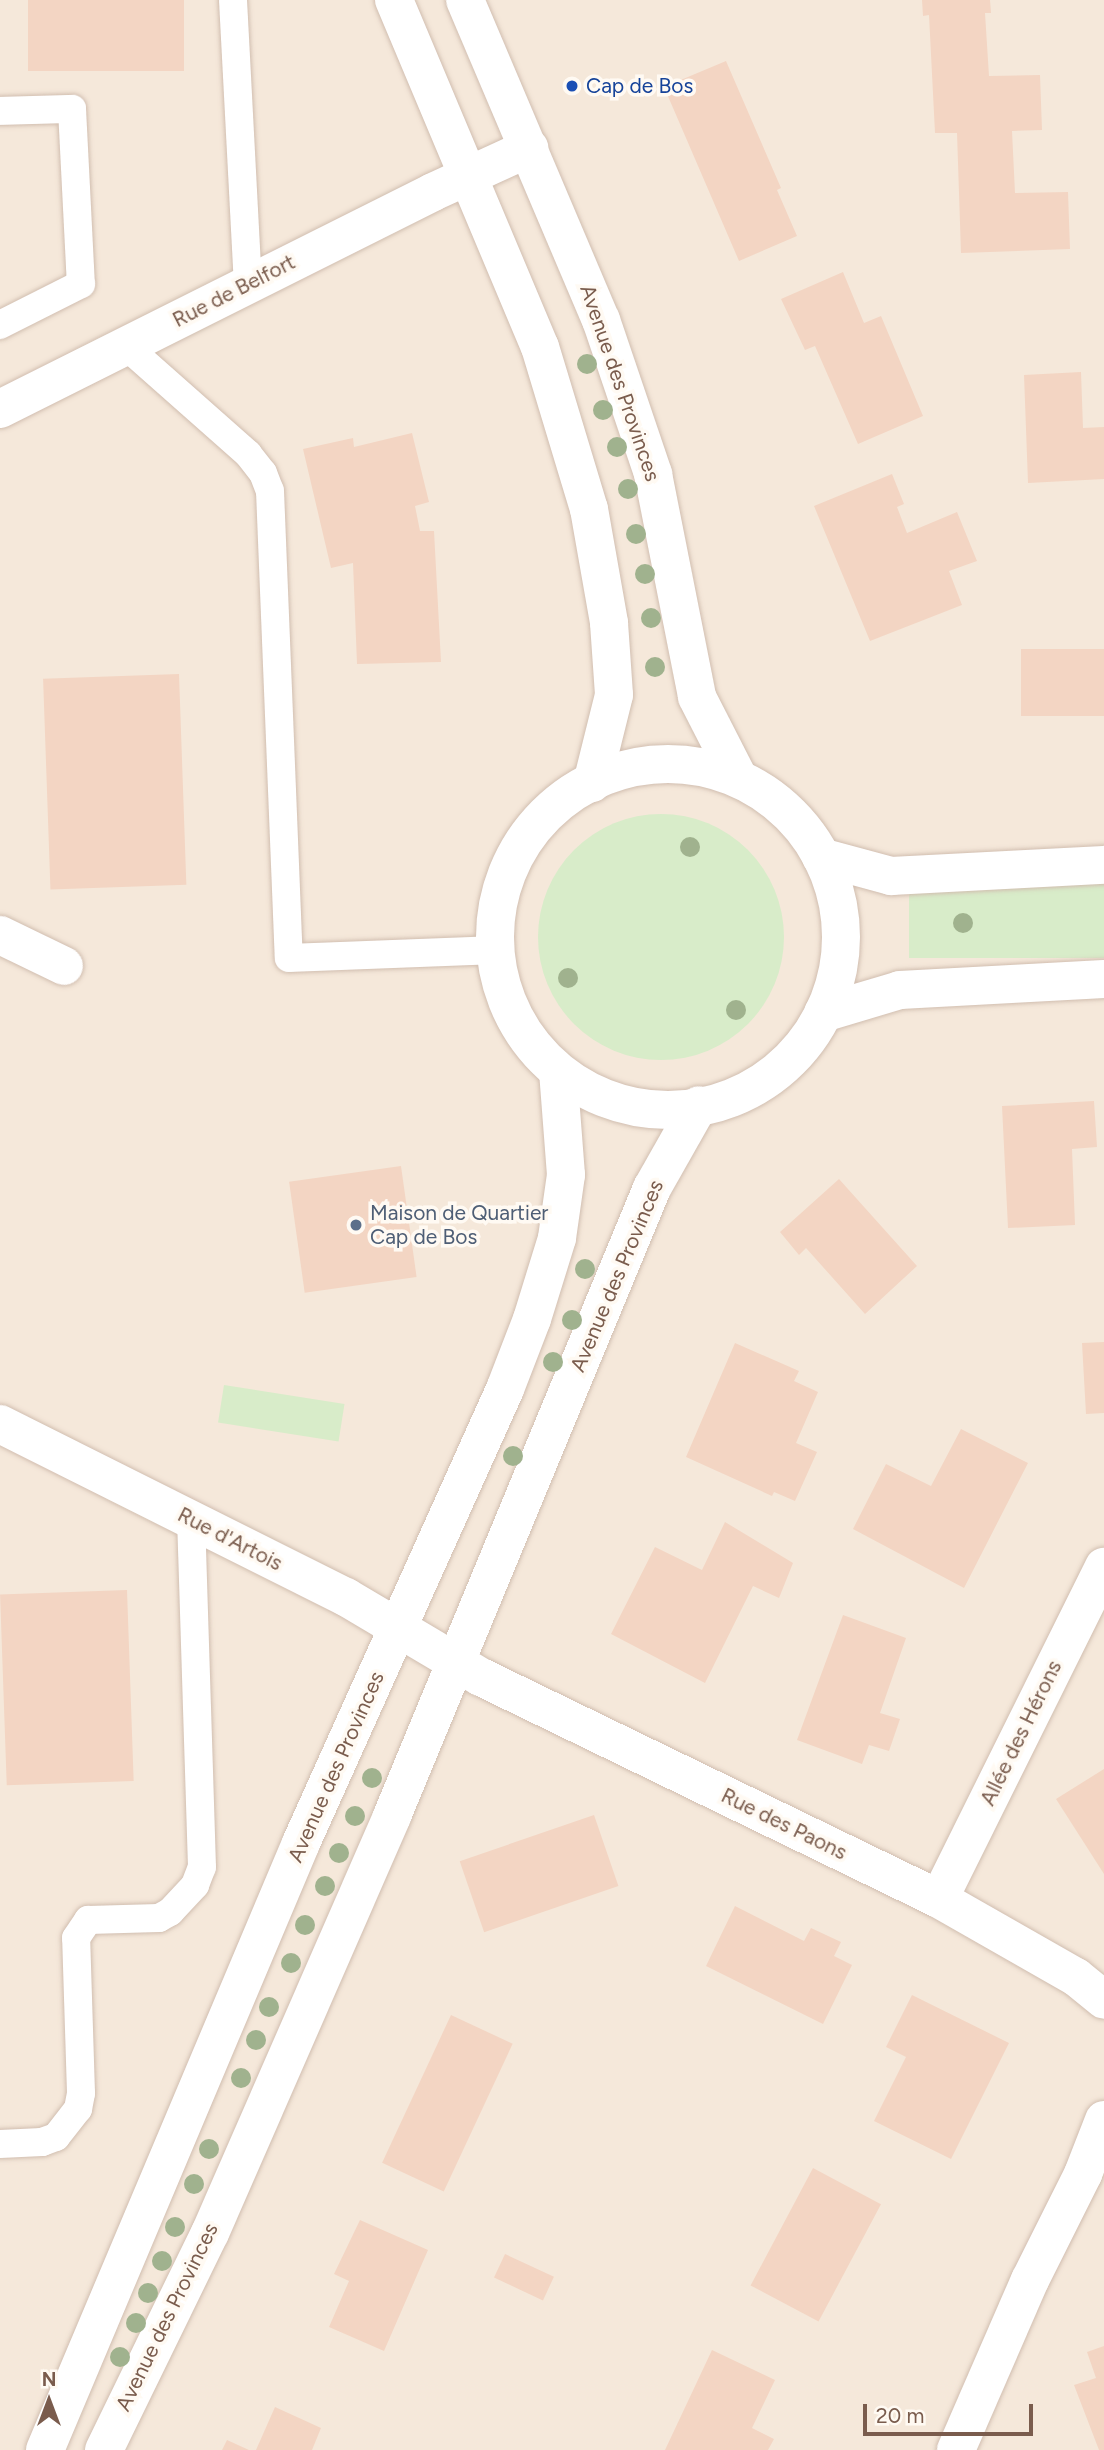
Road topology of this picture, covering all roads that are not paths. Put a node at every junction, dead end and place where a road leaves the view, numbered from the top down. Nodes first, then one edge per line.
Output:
1 (233, 0) edge
2 (394, 0) edge
3 (465, 0) edge
4 (0, 111) edge
5 (529, 148) junction
6 (468, 176) junction
7 (248, 284) junction
8 (0, 325) edge
9 (126, 346) junction
10 (0, 409) edge
11 (738, 777) junction
12 (592, 783) junction
13 (821, 857) junction
14 (1104, 866) edge
15 (0, 935) edge
16 (497, 950) junction
17 (64, 966) dead end
18 (1104, 979) edge
19 (823, 1013) junction
20 (558, 1072) junction
21 (699, 1105) junction
22 (0, 1424) edge
23 (191, 1519) junction
24 (1104, 1567) edge
25 (398, 1627) junction
26 (455, 1664) junction
27 (939, 1899) junction
28 (1104, 2000) edge
29 (1104, 2120) edge
30 (0, 2144) edge
31 (1094, 2176) edge
32 (45, 2450) edge
33 (104, 2450) edge
34 (956, 2450) edge

1 - 7 lane
2 - 6 street
3 - 5 street, Avenue des Provinces
4 - 8 lane
5 - 6 street, Rue de Belfort
5 - 11 street, Avenue des Provinces
6 - 7 street, Rue de Belfort
6 - 12 street
7 - 9 street, Rue de Belfort
9 - 10 street, Rue de Belfort
9 - 16 lane
11 - 12 street
11 - 13 street
12 - 16 street
13 - 14 street
13 - 19 street
15 - 17 street
16 - 20 street
18 - 19 street
19 - 21 street
20 - 21 street
20 - 25 street, Avenue des Provinces
21 - 26 street, Avenue des Provinces
22 - 23 street, Rue d'Artois
23 - 25 street, Rue d'Artois
23 - 30 lane
24 - 27 street, Allée des Hérons
25 - 26 street, Rue d'Artois
25 - 32 street, Avenue des Provinces
26 - 27 street, Rue des Paons
26 - 33 street, Avenue des Provinces
27 - 28 street, Rue des Paons
29 - 31 street
31 - 34 street

